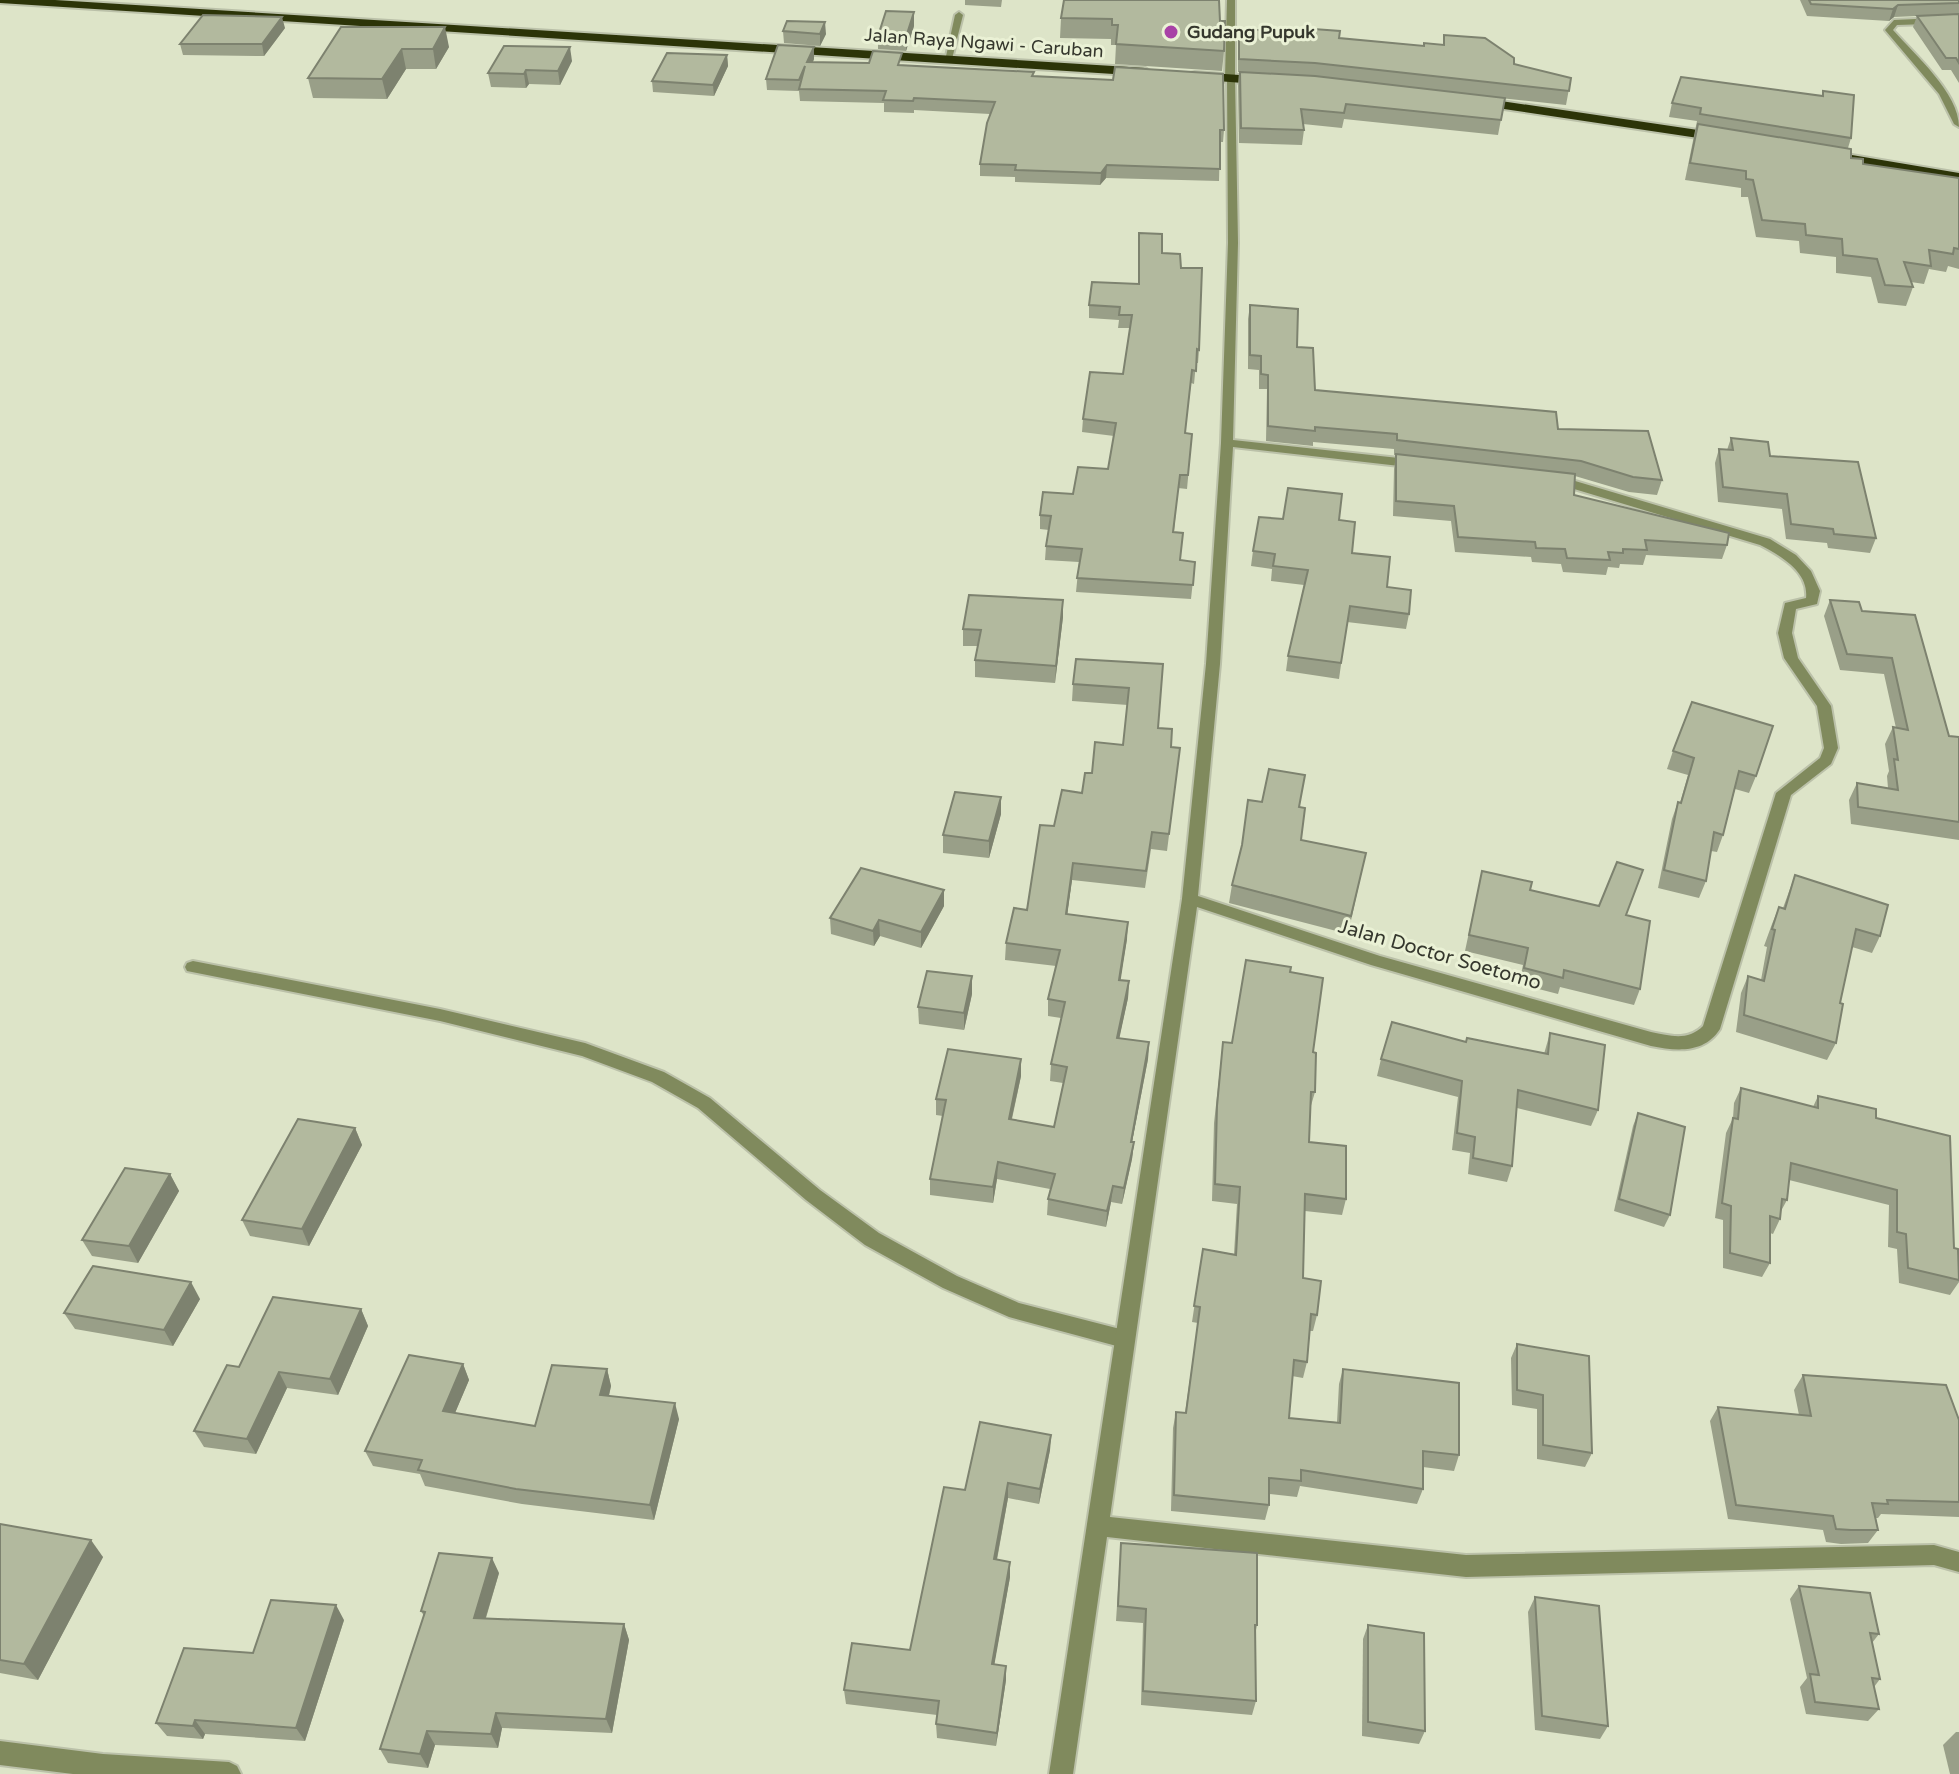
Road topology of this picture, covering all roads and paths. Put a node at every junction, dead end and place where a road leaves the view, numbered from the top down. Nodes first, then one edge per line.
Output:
1 (0, 0) edge
2 (1231, 0) edge
3 (959, 15) dead end
4 (1959, 20) edge
5 (948, 59) junction
6 (1152, 73) edge
7 (1183, 75) edge
8 (1230, 78) junction
9 (1287, 82) edge
10 (1462, 100) edge
11 (1959, 124) edge
12 (1736, 139) edge
13 (1823, 154) edge
14 (1959, 177) edge
15 (1227, 443) junction
16 (1426, 465) edge
17 (1535, 477) edge
18 (1190, 899) junction
19 (193, 967) dead end
20 (1124, 1339) junction
21 (1098, 1526) junction
22 (1959, 1562) edge
23 (0, 1753) edge
24 (229, 1774) edge
25 (1061, 1774) edge

1 - 5 highway, Jalan Raya Ngawi - Caruban
2 - 8 street
3 - 5 street
4 - 11 street
5 - 6 highway, Jalan Raya Ngawi - Caruban
7 - 8 highway
8 - 9 highway
8 - 15 street
10 - 12 highway
13 - 14 highway
15 - 16 street
15 - 18 street
17 - 18 street, Jalan Doctor Soetomo
18 - 20 street
19 - 20 street
20 - 21 street
21 - 22 street
21 - 25 street
23 - 24 street

